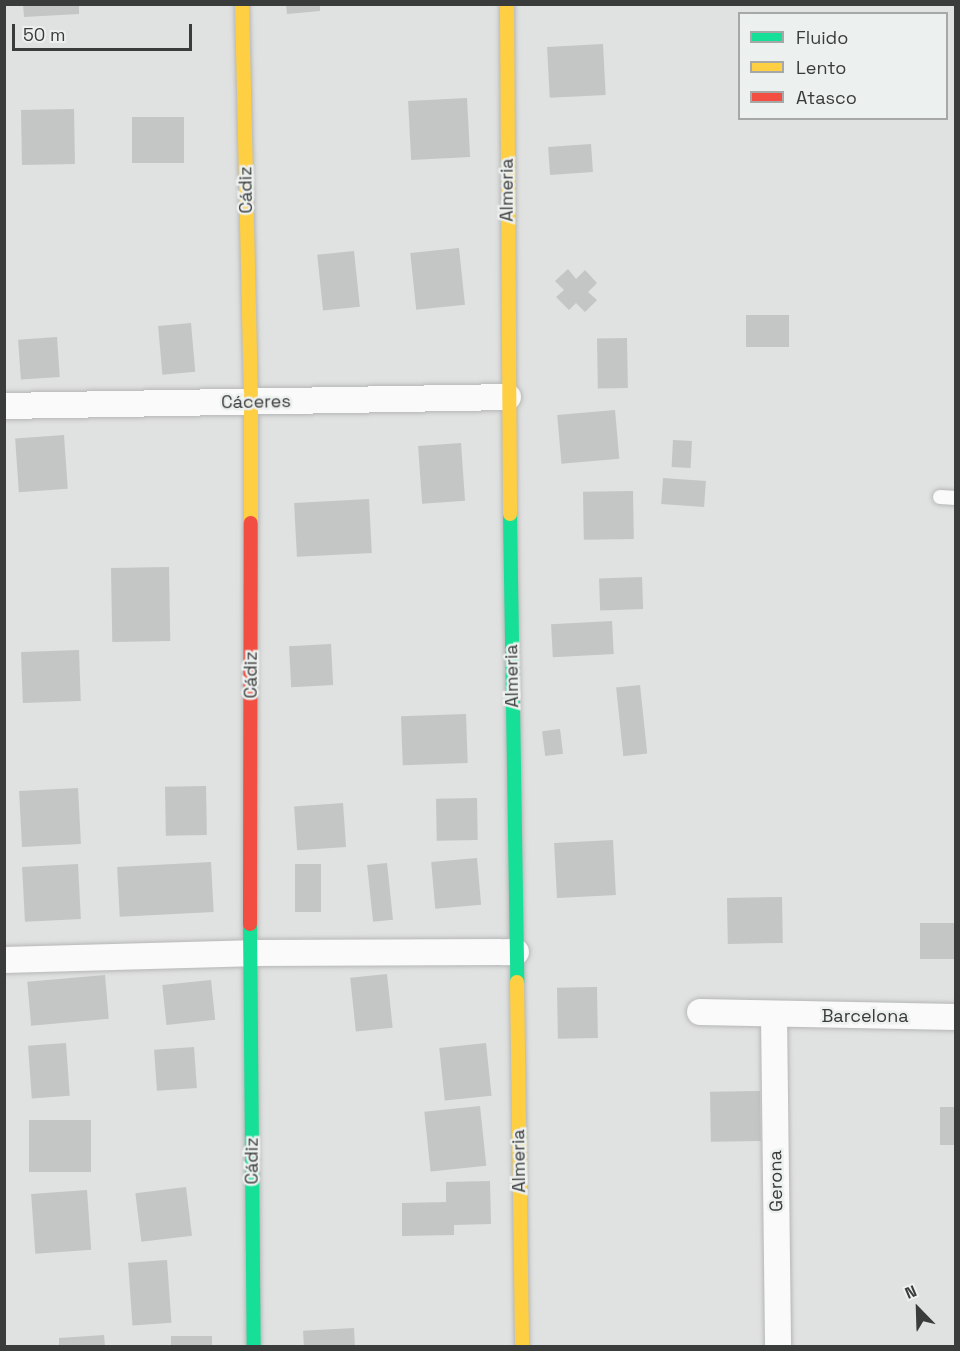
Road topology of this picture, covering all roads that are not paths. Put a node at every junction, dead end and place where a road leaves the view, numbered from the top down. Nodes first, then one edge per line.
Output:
1 (242, 4) edge
2 (507, 4) edge
3 (508, 397) junction
4 (251, 402) junction
5 (4, 406) edge
6 (940, 497) dead end
7 (956, 498) edge
8 (250, 952) junction
9 (516, 952) junction
10 (4, 960) edge
11 (700, 1012) dead end
12 (774, 1015) junction
13 (956, 1017) edge
14 (254, 1347) edge
15 (522, 1347) edge
16 (778, 1347) edge

1 - 4 street, Cádiz
2 - 3 street, Almeria
3 - 4 street, Cáceres
3 - 9 street, Almeria
4 - 5 street, Cáceres
4 - 8 street, Cádiz
6 - 7 lane
8 - 9 street
8 - 10 street
8 - 14 street, Cádiz
9 - 15 street, Almeria
11 - 12 street, Barcelona
12 - 13 street, Barcelona
12 - 16 street, Gerona

